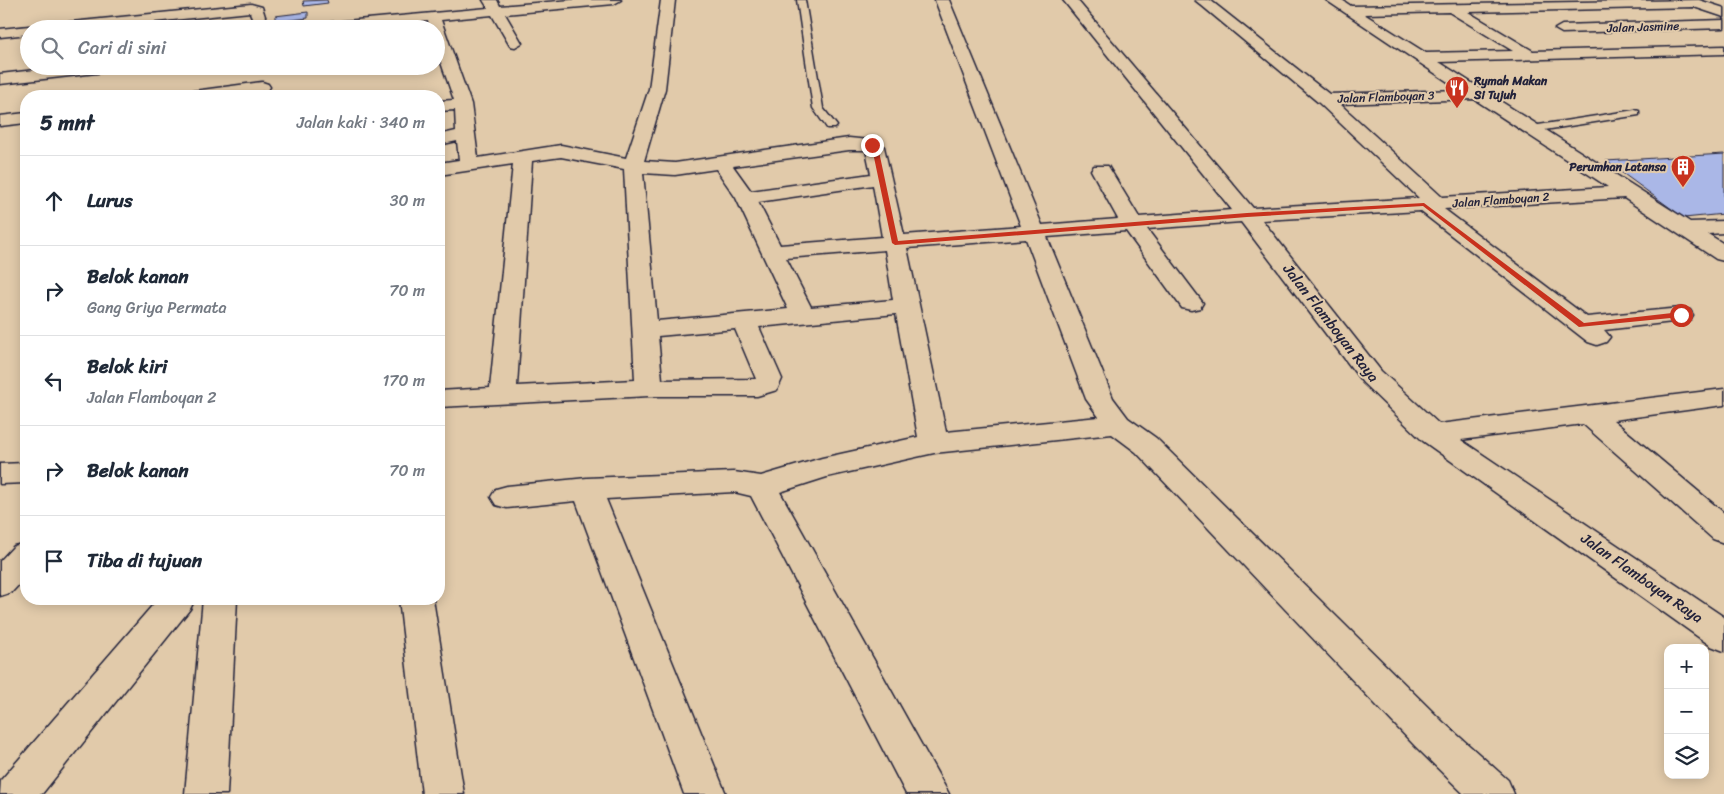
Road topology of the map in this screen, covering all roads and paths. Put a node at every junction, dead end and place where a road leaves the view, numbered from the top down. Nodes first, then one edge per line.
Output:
1 (606, 0) edge
2 (668, 0) edge
3 (801, 0) edge
4 (942, 0) edge
5 (1070, 0) edge
6 (1202, 0) edge
7 (1333, 0) edge
8 (493, 5) edge
9 (1518, 7) junction
10 (1452, 8) junction
11 (1349, 10) junction
12 (1724, 13) edge
13 (433, 17) junction
14 (131, 20) edge
15 (260, 20) edge
16 (366, 20) edge
17 (434, 20) edge
18 (1553, 24) junction
19 (1724, 24) edge
20 (20, 31) edge
21 (0, 33) edge
22 (515, 43) dead end
23 (1724, 50) edge
24 (445, 52) edge
25 (1607, 53) junction
26 (1530, 56) junction
27 (1425, 58) junction
28 (35, 75) edge
29 (0, 79) edge
30 (262, 86) edge
31 (235, 90) edge
32 (1478, 94) junction
33 (1324, 100) junction
34 (463, 104) junction
35 (445, 106) edge
36 (1635, 113) dead end
37 (20, 119) edge
38 (0, 121) edge
39 (832, 126) dead end
40 (1532, 129) junction
41 (467, 134) junction
42 (445, 139) edge
43 (523, 156) junction
44 (721, 163) junction
45 (469, 164) junction
46 (632, 165) junction
47 (445, 168) edge
48 (1101, 170) dead end
49 (882, 178) junction
50 (1628, 192) junction
51 (746, 198) junction
52 (1430, 204) junction
53 (1247, 215) junction
54 (1132, 224) junction
55 (1724, 227) edge
56 (1686, 229) junction
57 (1035, 232) junction
58 (895, 243) junction
59 (772, 252) junction
60 (1724, 254) edge
61 (1191, 302) dead end
62 (905, 306) junction
63 (803, 315) junction
64 (1681, 315) dead end
65 (744, 320) junction
66 (645, 330) junction
67 (649, 388) junction
68 (503, 396) junction
69 (1723, 398) edge
70 (445, 399) edge
71 (1589, 414) junction
72 (1118, 424) junction
73 (1433, 434) junction
74 (934, 443) junction
75 (20, 473) edge
76 (0, 474) edge
77 (762, 487) junction
78 (587, 490) junction
79 (507, 497) dead end
80 (1724, 531) edge
81 (20, 561) edge
82 (0, 583) edge
83 (173, 605) edge
84 (220, 605) edge
85 (417, 605) edge
86 (1724, 636) edge
87 (16, 794) edge
88 (206, 794) edge
89 (443, 794) edge
90 (705, 794) edge
91 (928, 794) edge
92 (1492, 794) edge

1 - 8 street
2 - 46 street
3 - 39 lane
4 - 57 street
5 - 53 street, Jalan Flamboyan Raya
6 - 33 street
7 - 11 street
8 - 13 street
8 - 22 street
9 - 10 street
9 - 12 street
9 - 18 street
10 - 11 street
10 - 26 street
11 - 27 street
13 - 16 street
13 - 17 street
14 - 15 street
18 - 19 street, Jalan Jasmine
18 - 25 street
20 - 21 street
23 - 25 street
24 - 34 street
25 - 26 street
26 - 27 street
27 - 32 street
28 - 29 street
30 - 31 street
32 - 33 street, Jalan Flamboyan 3
32 - 40 street
33 - 52 street
34 - 35 street
34 - 41 street
36 - 40 lane
37 - 38 street
40 - 50 street
41 - 42 street
41 - 45 street
43 - 45 street
43 - 46 street
43 - 68 street
44 - 46 street
44 - 49 street
44 - 51 street
45 - 47 street
46 - 66 street
48 - 54 street
49 - 51 street
49 - 58 street
50 - 52 street, Jalan Flamboyan 2
50 - 56 street
51 - 59 street
52 - 53 street, Jalan Flamboyan 2
52 - 64 street
53 - 54 street, Jalan Flamboyan 2
53 - 73 street, Jalan Flamboyan Raya
54 - 57 street, Jalan Flamboyan 2
54 - 61 street
55 - 56 street
56 - 60 street
57 - 58 street, Jalan Flamboyan 2
57 - 72 street
58 - 59 street, Jalan Flamboyan 2
58 - 62 street
59 - 63 street
62 - 63 street
62 - 74 street
63 - 65 street
65 - 66 street
65 - 67 street
66 - 67 street
67 - 68 street
68 - 70 street
69 - 71 street
71 - 73 street
71 - 80 street
72 - 74 street
72 - 92 street
73 - 86 street, Jalan Flamboyan Raya
74 - 77 street
75 - 76 street
77 - 78 street
77 - 91 street
78 - 79 street
78 - 90 street
81 - 82 street
83 - 87 street
84 - 88 street
85 - 89 street

